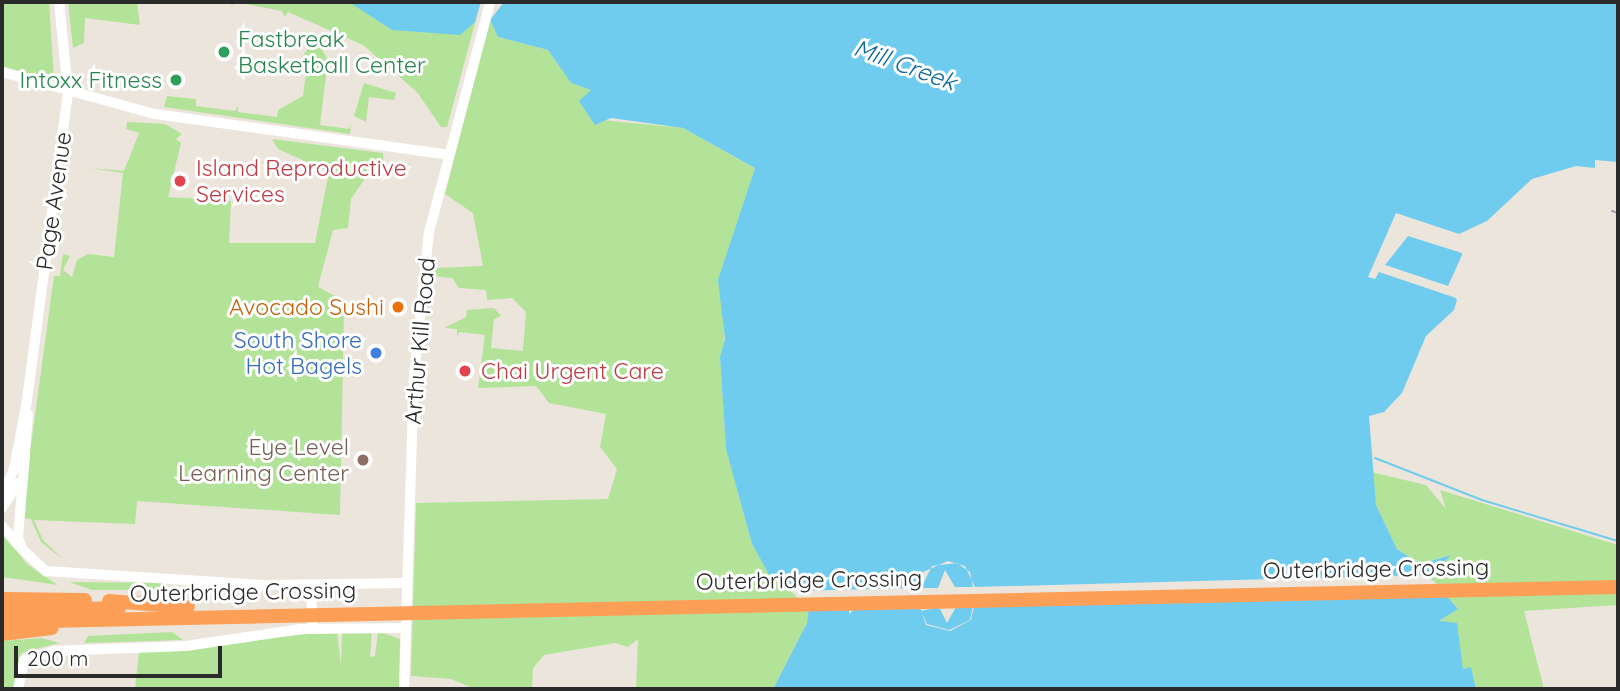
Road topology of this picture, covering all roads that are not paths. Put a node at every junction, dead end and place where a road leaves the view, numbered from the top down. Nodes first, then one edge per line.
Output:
1 (59, 2) edge
2 (490, 2) edge
3 (2, 72) edge
4 (68, 92) junction
5 (445, 154) junction
6 (27, 400) junction
7 (25, 455) junction
8 (2, 495) edge
9 (2, 508) edge
10 (2, 526) edge
11 (22, 550) junction
12 (1618, 578) edge
13 (407, 583) junction
14 (311, 585) junction
15 (1618, 587) edge
16 (1043, 594) junction
17 (2, 599) edge
18 (188, 607) junction
19 (223, 610) junction
20 (2, 611) edge
21 (129, 617) junction
22 (2, 622) edge
23 (406, 628) junction
24 (312, 629) junction
25 (2, 634) edge
26 (18, 689) edge
27 (404, 689) edge

1 - 4 street, Page Avenue
2 - 5 street, Arthur Kill Road
3 - 4 street
4 - 5 street
4 - 6 street, Page Avenue
5 - 13 street, Arthur Kill Road
6 - 7 street, Page Avenue
6 - 8 street, Page Avenue
7 - 9 street, Page Avenue
7 - 11 street
10 - 11 street
11 - 14 street
12 - 16 highway, Outerbridge Crossing
13 - 14 street
13 - 23 street, Arthur Kill Road
14 - 24 street
15 - 16 highway, Outerbridge Crossing
16 - 19 highway, Outerbridge Crossing
17 - 18 highway
18 - 19 highway, Outerbridge Crossing
18 - 20 highway, Outerbridge Crossing
19 - 21 highway, Outerbridge Crossing
21 - 22 highway, Outerbridge Crossing
21 - 25 highway
23 - 24 street
23 - 27 street, Arthur Kill Road
24 - 26 street

